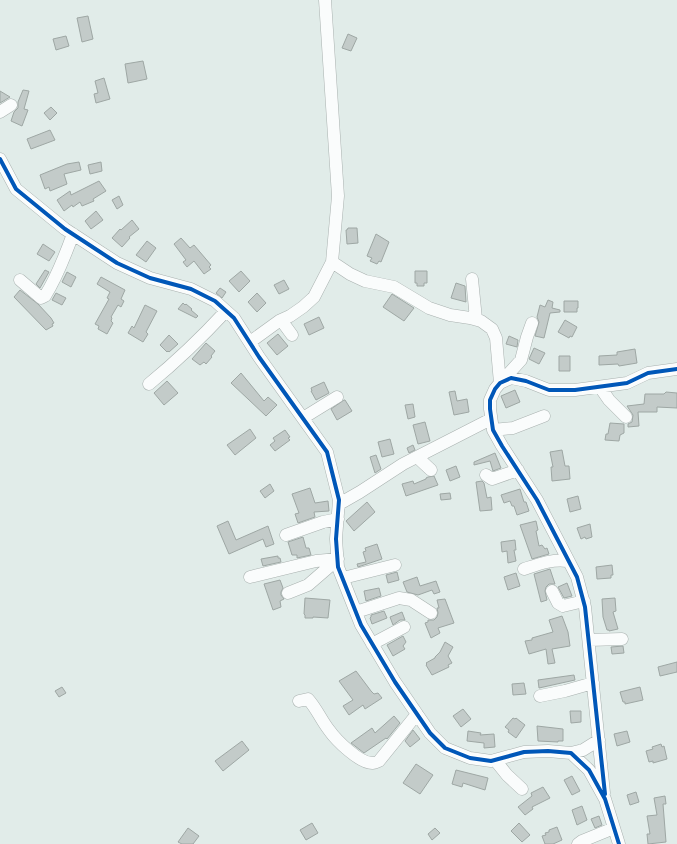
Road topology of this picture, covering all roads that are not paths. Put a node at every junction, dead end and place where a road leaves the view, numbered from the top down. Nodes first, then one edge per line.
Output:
1 (325, 0) edge
2 (11, 105) dead end
3 (0, 112) edge
4 (0, 160) edge
5 (8, 174) junction
6 (0, 184) edge
7 (73, 234) junction
8 (332, 262) junction
9 (472, 279) dead end
10 (20, 280) dead end
11 (226, 311) junction
12 (281, 320) junction
13 (476, 320) junction
14 (532, 323) dead end
15 (292, 335) dead end
16 (250, 342) junction
17 (677, 369) edge
18 (500, 383) junction
19 (149, 384) dead end
20 (600, 387) junction
21 (337, 397) dead end
22 (544, 416) dead end
23 (626, 417) dead end
24 (303, 418) junction
25 (492, 425) junction
26 (417, 457) junction
27 (431, 470) dead end
28 (518, 470) junction
29 (486, 474) dead end
30 (339, 504) junction
31 (338, 519) junction
32 (286, 534) dead end
33 (338, 559) junction
34 (567, 561) junction
35 (395, 565) dead end
36 (524, 569) dead end
37 (250, 577) dead end
38 (343, 578) junction
39 (552, 591) dead end
40 (288, 593) dead end
41 (584, 601) junction
42 (356, 612) junction
43 (431, 612) dead end
44 (404, 627) dead end
45 (622, 639) dead end
46 (589, 640) junction
47 (372, 644) junction
48 (593, 683) junction
49 (540, 696) dead end
50 (299, 701) dead end
51 (417, 714) junction
52 (599, 740) junction
53 (571, 753) junction
54 (495, 760) junction
55 (522, 789) dead end
56 (605, 799) junction
57 (614, 828) junction
58 (578, 844) edge
59 (619, 844) edge

1 - 8 street
2 - 3 street
4 - 5 street
5 - 6 street
5 - 7 street
7 - 10 street
7 - 11 street
8 - 12 street
8 - 13 street
9 - 13 street
11 - 16 street
11 - 19 street
12 - 15 street
12 - 16 street
13 - 18 street
14 - 18 street
16 - 24 street
17 - 20 street
18 - 20 street
18 - 25 street
20 - 23 street
21 - 24 street
22 - 25 street
24 - 30 street
25 - 26 street
25 - 28 street
26 - 27 street
26 - 30 street
28 - 29 street
28 - 34 street
30 - 31 street
31 - 32 street
31 - 33 street
33 - 37 street
33 - 38 street
33 - 40 street
34 - 36 street
34 - 41 street
35 - 38 street
38 - 42 street
39 - 41 street
41 - 46 street
42 - 43 street
42 - 47 street
44 - 47 street
45 - 46 street
46 - 48 street
47 - 51 street
48 - 49 street
48 - 52 street
50 - 51 street
51 - 54 street
52 - 53 street
52 - 56 street
53 - 54 street
53 - 56 street
54 - 55 street
56 - 57 street
57 - 58 street
57 - 59 street

